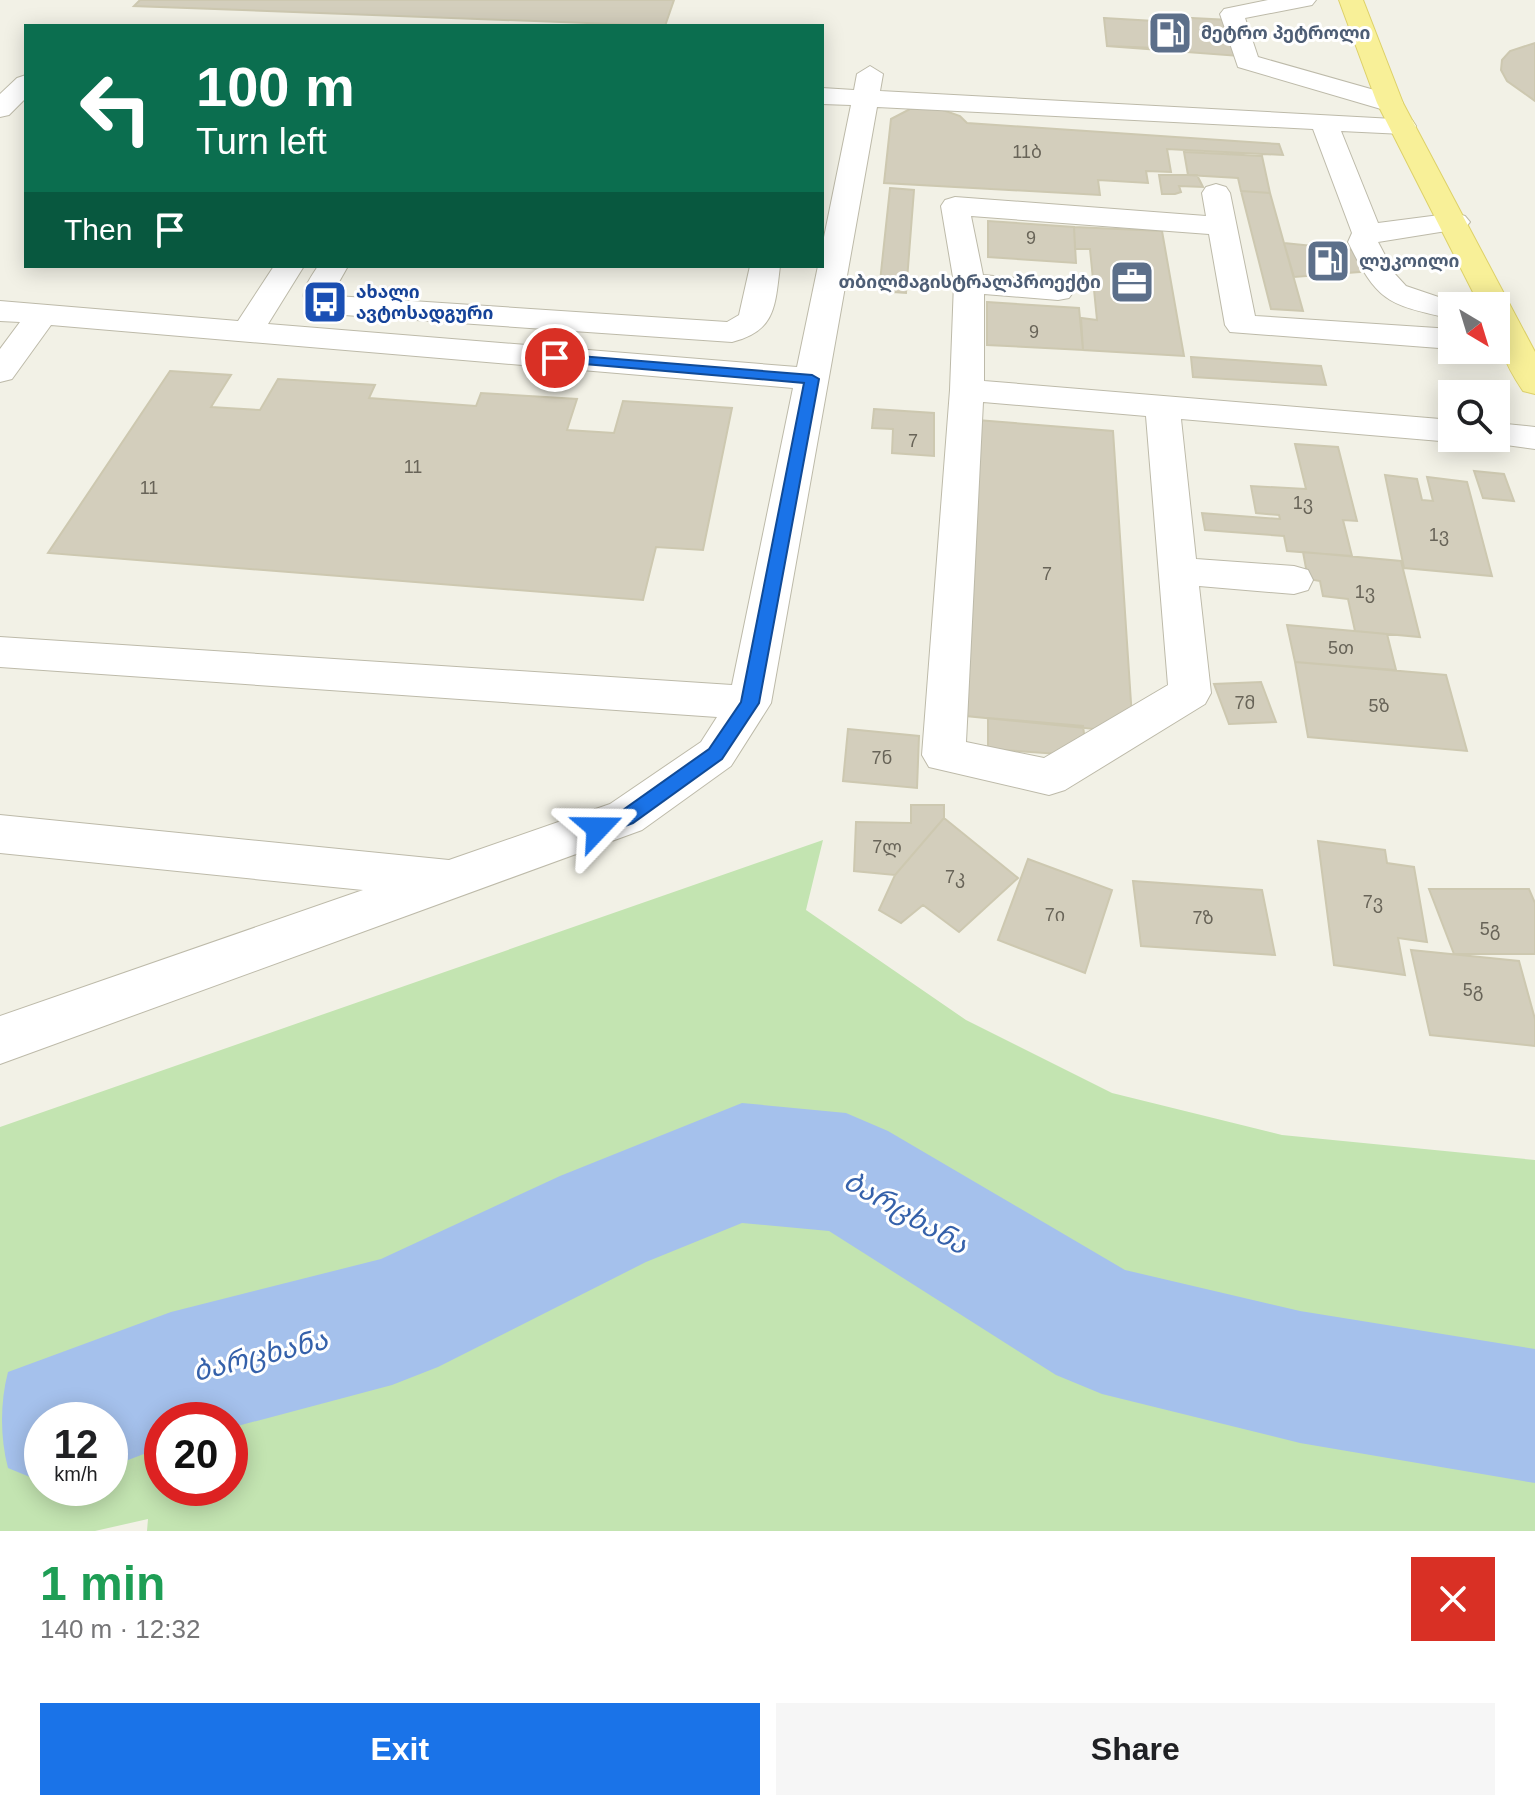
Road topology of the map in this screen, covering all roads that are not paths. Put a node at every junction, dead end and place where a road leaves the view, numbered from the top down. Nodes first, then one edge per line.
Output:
1 (1304, 0) edge
2 (1351, 0) edge
3 (824, 73) edge
4 (24, 85) edge
5 (868, 86) junction
6 (824, 96) edge
7 (0, 109) edge
8 (1397, 114) junction
9 (1324, 122) junction
10 (1455, 222) junction
11 (1367, 233) junction
12 (288, 268) edge
13 (332, 268) edge
14 (765, 268) edge
15 (969, 283) junction
16 (1058, 291) dead end
17 (1486, 292) edge
18 (1438, 307) edge
19 (0, 311) edge
20 (42, 315) junction
21 (647, 328) junction
22 (247, 332) junction
23 (1438, 338) edge
24 (1510, 341) edge
25 (647, 366) junction
26 (0, 372) edge
27 (812, 379) junction
28 (1535, 384) edge
29 (967, 390) junction
30 (1163, 408) junction
31 (1438, 430) edge
32 (1510, 435) edge
33 (1535, 438) edge
34 (1179, 571) junction
35 (1294, 580) dead end
36 (0, 652) edge
37 (750, 703) junction
38 (0, 834) edge
39 (454, 879) junction
40 (0, 1040) edge

1 - 8 street
2 - 8 main road
3 - 5 street
4 - 7 street
5 - 6 street
5 - 8 street
5 - 9 street
5 - 27 street
8 - 9 street
8 - 10 main road
9 - 11 street
10 - 11 street
10 - 17 main road
11 - 18 street
12 - 22 street
13 - 21 street
14 - 21 street
15 - 16 street
15 - 23 street
15 - 29 street
19 - 20 street
20 - 22 street
20 - 26 street
21 - 25 street
22 - 25 street
24 - 28 main road
25 - 27 street
27 - 37 street
29 - 30 street
29 - 34 street
30 - 31 street
30 - 34 street
32 - 33 street
34 - 35 street
36 - 37 street
37 - 39 street
38 - 39 street
39 - 40 street

